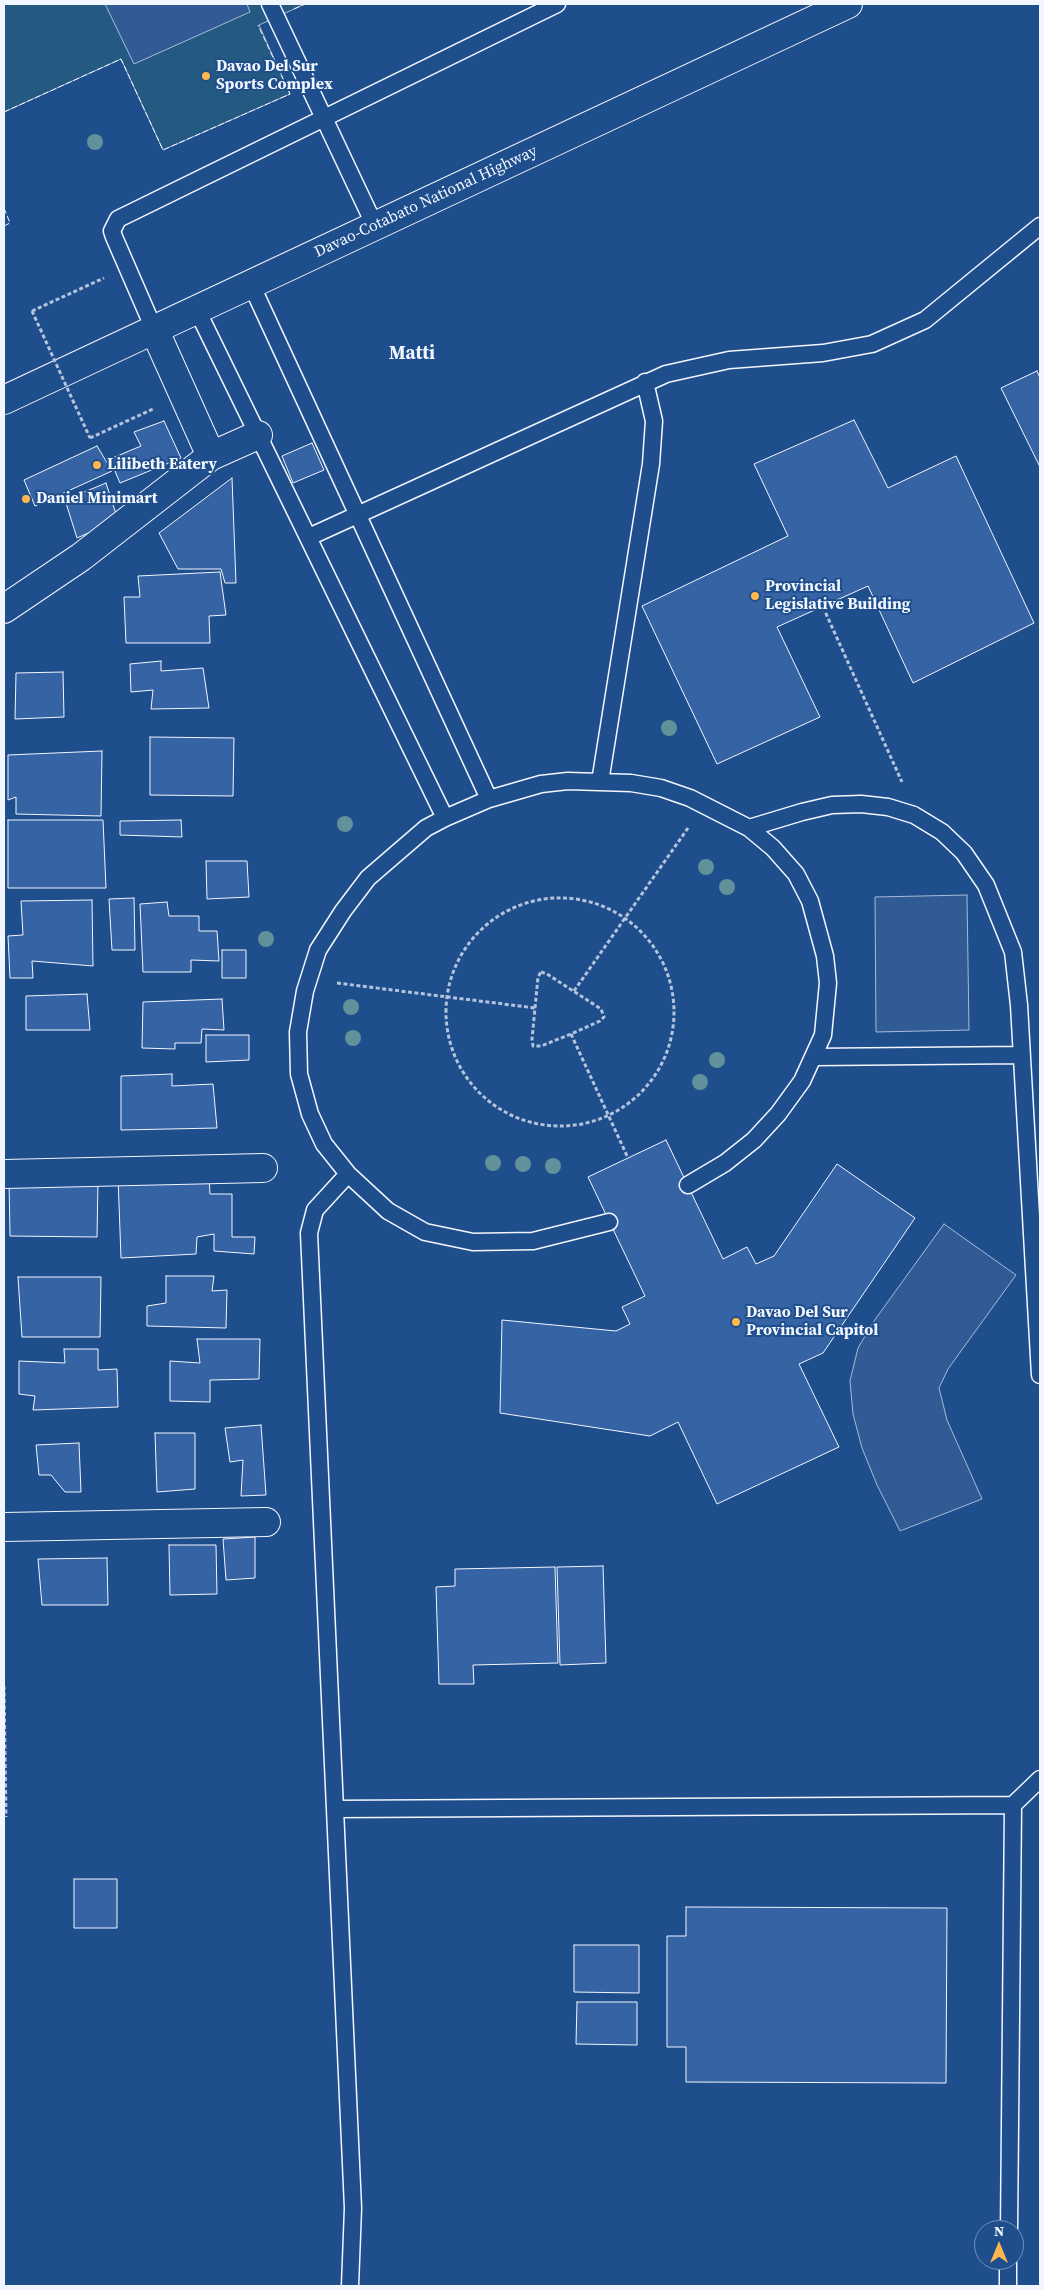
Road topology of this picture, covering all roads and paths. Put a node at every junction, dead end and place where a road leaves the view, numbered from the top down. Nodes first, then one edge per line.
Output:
1 (270, 4) edge
2 (557, 4) edge
3 (834, 7) edge
4 (323, 118) junction
5 (374, 226) junction
6 (1040, 226) edge
7 (98, 281) dead end
8 (251, 284) junction
9 (197, 310) junction
10 (154, 329) junction
11 (645, 382) junction
12 (4, 400) edge
13 (147, 412) dead end
14 (258, 435) junction
15 (211, 456) junction
16 (358, 514) junction
17 (308, 537) junction
18 (823, 607) dead end
19 (4, 609) edge
20 (600, 782) junction
21 (489, 799) junction
22 (704, 805) junction
23 (914, 815) junction
24 (446, 818) junction
25 (749, 828) junction
26 (625, 919) junction
27 (308, 980) junction
28 (574, 991) junction
29 (446, 997) junction
30 (535, 1008) junction
31 (571, 1034) junction
32 (1022, 1055) junction
33 (815, 1057) junction
34 (609, 1116) junction
35 (628, 1158) dead end
36 (263, 1168) dead end
37 (4, 1174) edge
38 (348, 1174) junction
39 (688, 1185) dead end
40 (609, 1222) dead end
41 (1040, 1375) edge
42 (266, 1522) dead end
43 (4, 1527) edge
44 (4, 1686) edge
45 (1040, 1779) edge
46 (1013, 1805) junction
47 (336, 1809) junction
48 (6, 1818) dead end
49 (1009, 2220) edge
50 (1008, 2270) edge
51 (350, 2286) edge
52 (1008, 2286) edge

1 - 4 lane
2 - 4 lane
3 - 5 main road, Davao-Cotabato National Highway
4 - 5 lane
4 - 10 lane
5 - 8 main road, Davao-Cotabato National Highway
6 - 11 lane
7 - 13 path, bridge
8 - 9 main road, Davao-Cotabato National Highway
8 - 16 lane
9 - 10 main road, Davao-Cotabato National Highway
9 - 14 lane
10 - 12 main road, Davao-Cotabato National Highway
10 - 15 main road
11 - 16 lane
11 - 20 lane
14 - 15 main road
14 - 17 lane
15 - 19 main road
16 - 17 lane
16 - 21 lane
17 - 24 lane
18 - 23 path
20 - 21 lane
20 - 22 lane
21 - 24 lane
22 - 25 lane
22 - 26 path
23 - 25 lane
23 - 32 lane
24 - 27 lane
25 - 33 lane
26 - 28 path
26 - 29 path
26 - 34 path
27 - 29 path
27 - 38 lane
28 - 30 path
28 - 31 path
29 - 30 path
29 - 34 path
30 - 31 path
31 - 34 path
32 - 33 lane
32 - 41 lane
33 - 39 lane
34 - 35 path
36 - 37 main road
38 - 40 lane
38 - 47 lane
42 - 43 main road
44 - 48 path
45 - 46 lane
46 - 47 lane
46 - 49 lane
47 - 51 lane
50 - 52 lane

